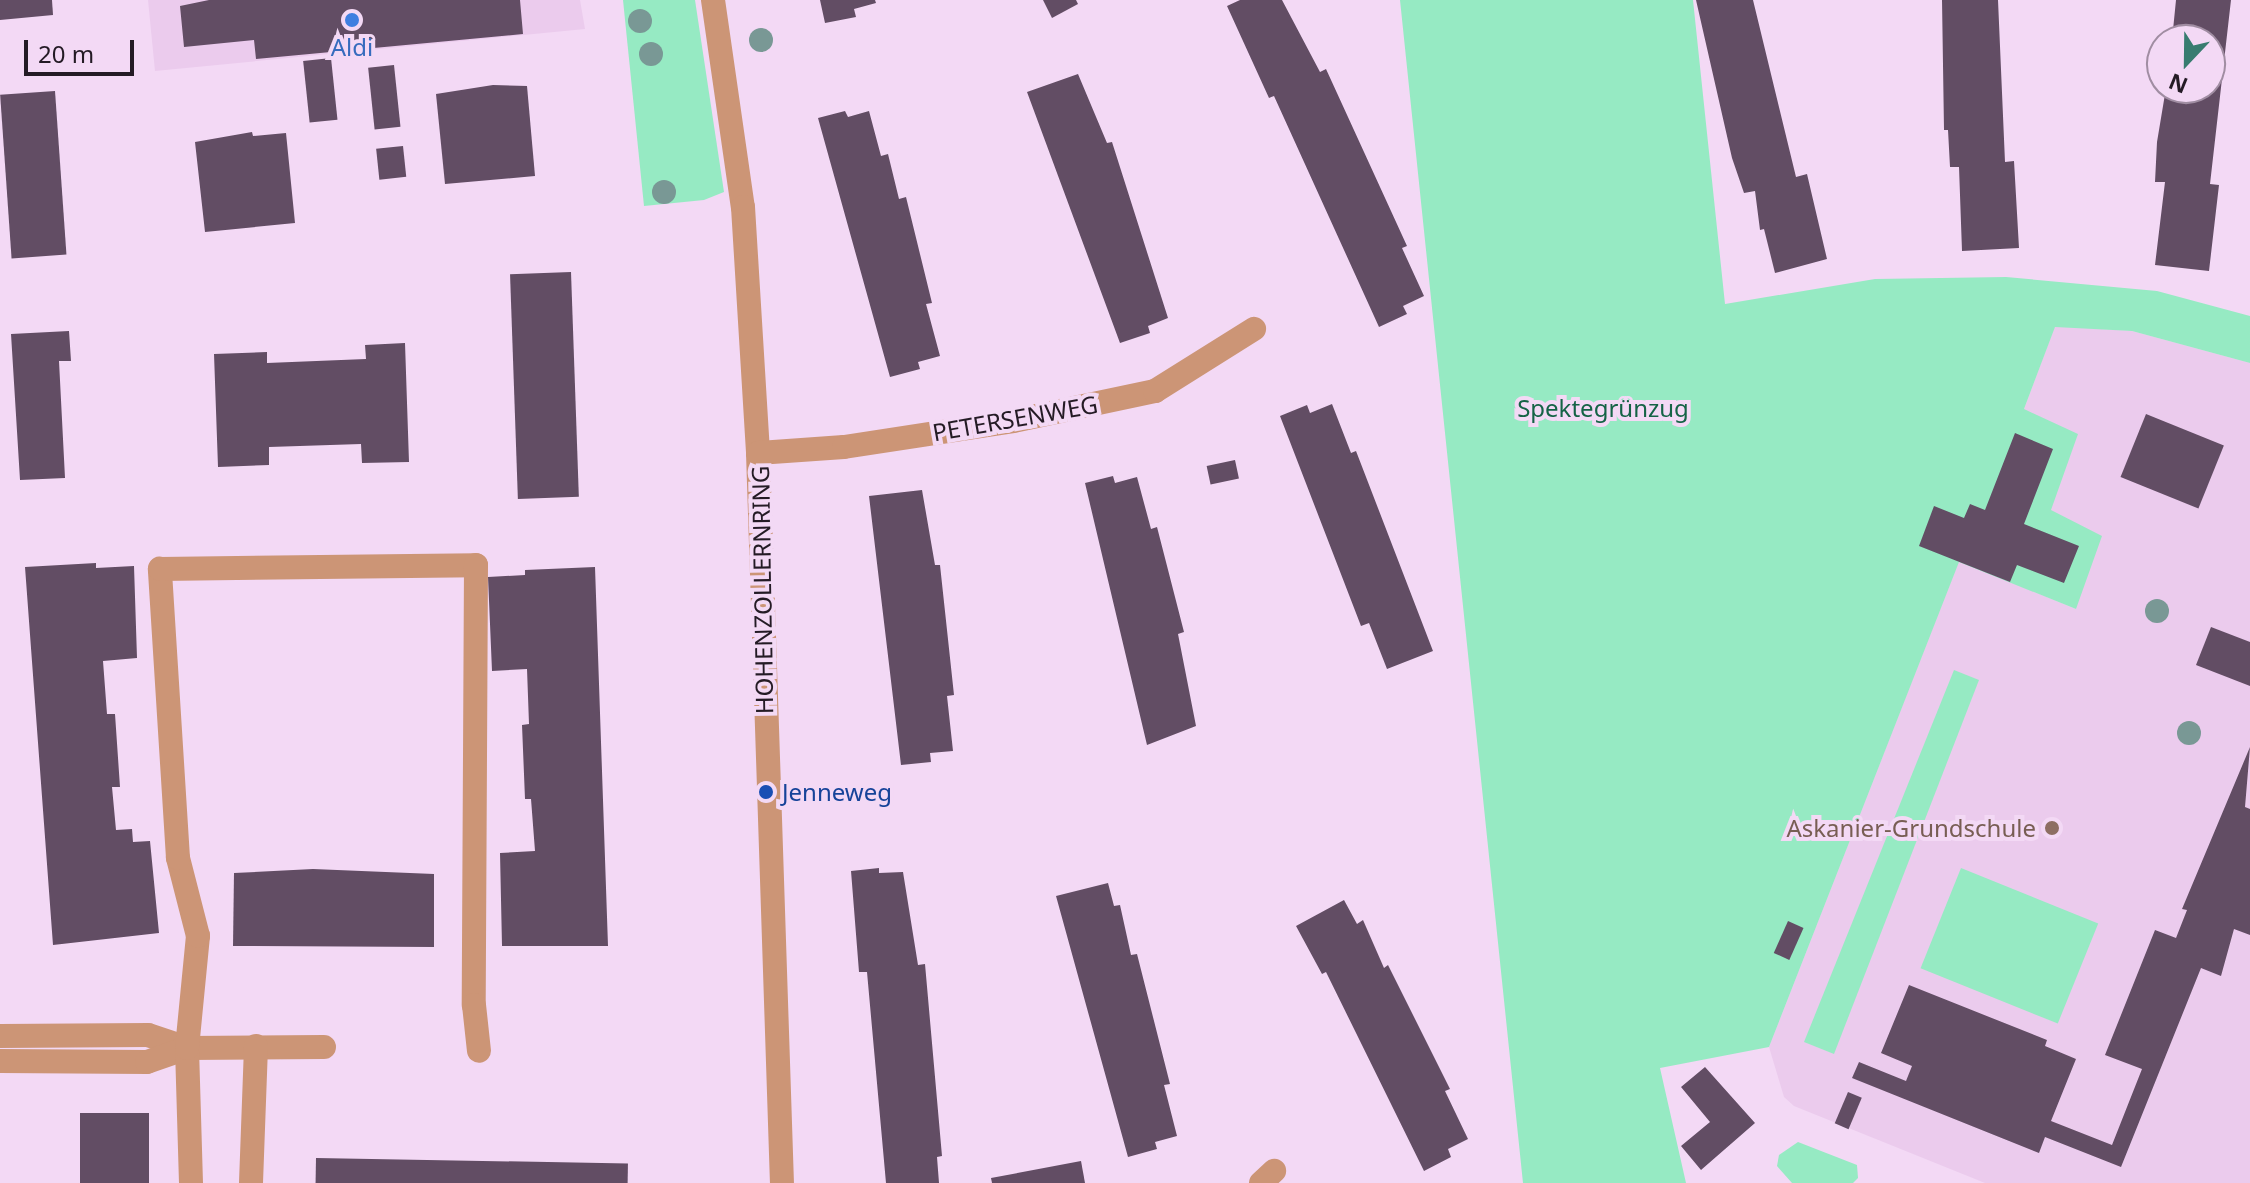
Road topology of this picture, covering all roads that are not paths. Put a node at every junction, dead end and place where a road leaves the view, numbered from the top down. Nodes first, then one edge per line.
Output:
1 (713, 0) edge
2 (1254, 329) dead end
3 (758, 453) junction
4 (0, 1036) edge
5 (256, 1046) junction
6 (324, 1047) dead end
7 (187, 1048) junction
8 (479, 1051) dead end
9 (0, 1061) edge
10 (191, 1183) edge
11 (251, 1183) edge
12 (782, 1183) edge

1 - 3 street, HOHENZOLLERNRING
2 - 3 street, PETERSENWEG
3 - 12 street, HOHENZOLLERNRING
4 - 7 street
5 - 6 street
5 - 7 street
5 - 11 street
7 - 8 street
7 - 9 street
7 - 10 street

